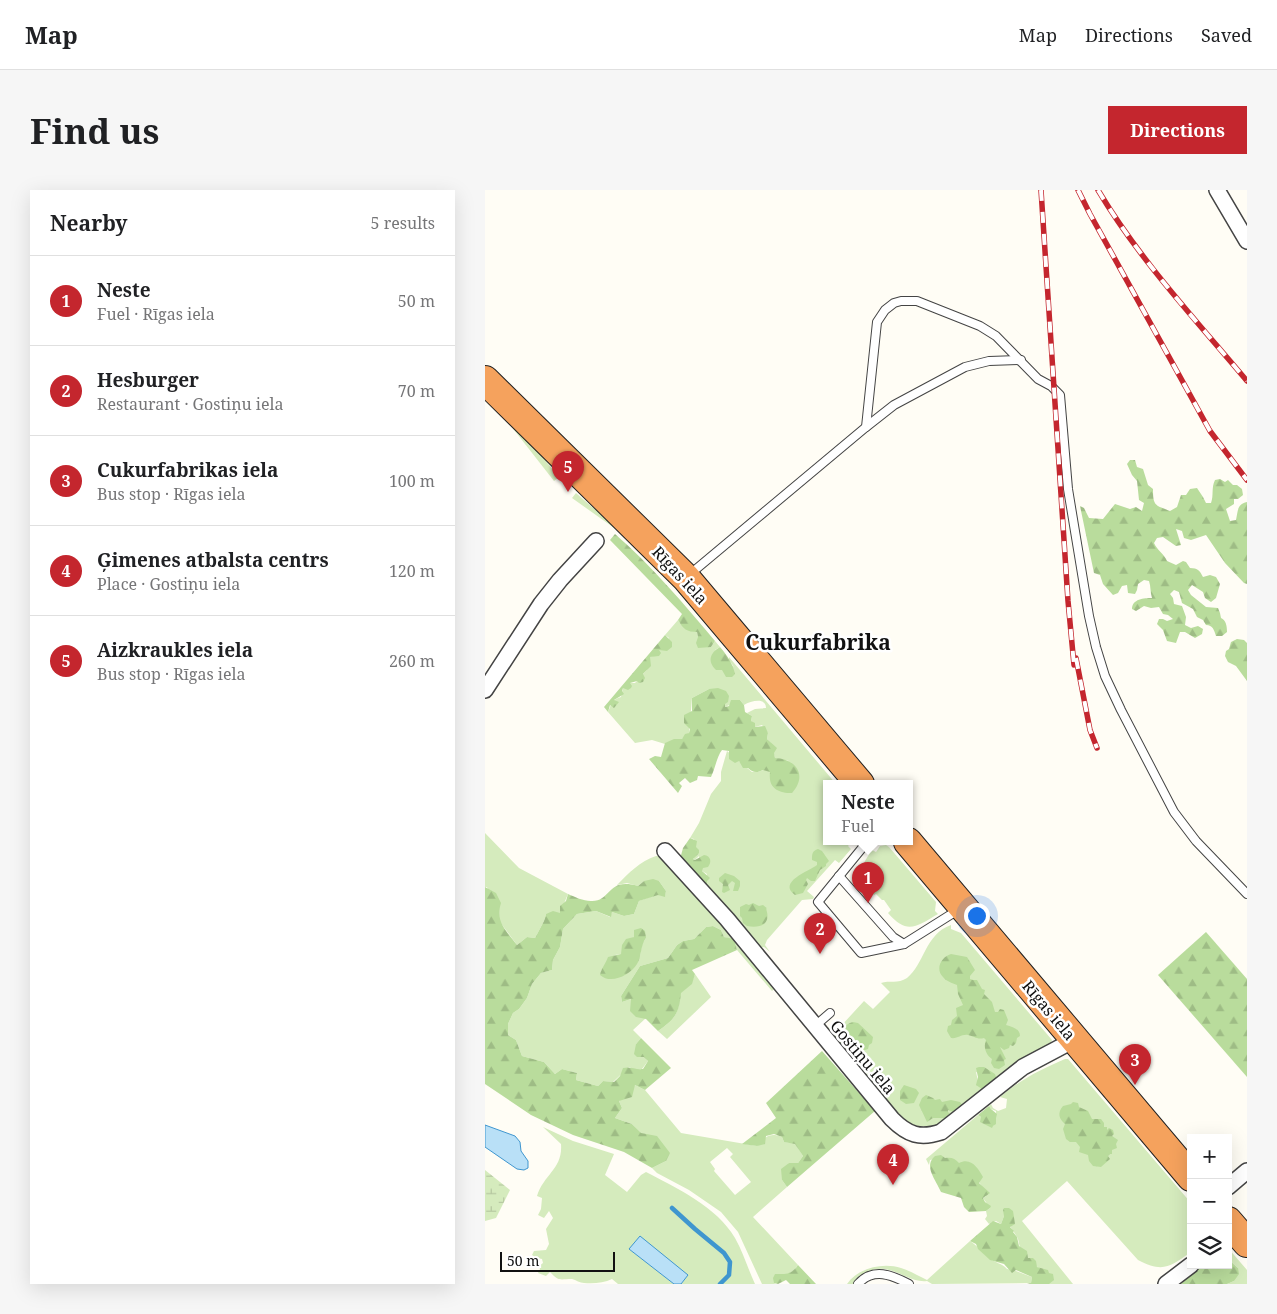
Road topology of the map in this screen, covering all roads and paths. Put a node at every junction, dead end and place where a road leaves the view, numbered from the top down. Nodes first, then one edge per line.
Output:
1 (1217, 191) edge
2 (1247, 241) edge
3 (1021, 360) junction
4 (485, 380) edge
5 (866, 427) junction
6 (596, 541) dead end
7 (686, 578) junction
8 (485, 690) edge
9 (857, 780) edge
10 (865, 845) edge
11 (911, 845) edge
12 (665, 851) dead end
13 (839, 876) junction
14 (1247, 894) edge
15 (963, 907) junction
16 (905, 944) junction
17 (830, 1013) dead end
18 (815, 1026) junction
19 (1074, 1040) junction
20 (1247, 1171) edge
21 (1187, 1173) edge
22 (1232, 1184) edge
23 (1187, 1267) edge
24 (858, 1284) edge
25 (909, 1284) edge
26 (1166, 1284) edge

1 - 2 street
3 - 5 lane
3 - 5 lane
3 - 14 lane
4 - 7 highway, Rīgas iela
5 - 7 lane
6 - 8 street
7 - 9 highway, Rīgas iela
10 - 13 lane
11 - 15 highway, Rīgas iela
12 - 18 street, Gostiņu iela
13 - 16 lane
13 - 16 lane
15 - 16 lane
15 - 19 highway, Rīgas iela
17 - 18 lane
18 - 19 street, Gostiņu iela
19 - 21 highway, Rīgas iela
20 - 22 street
23 - 26 street
24 - 25 lane

